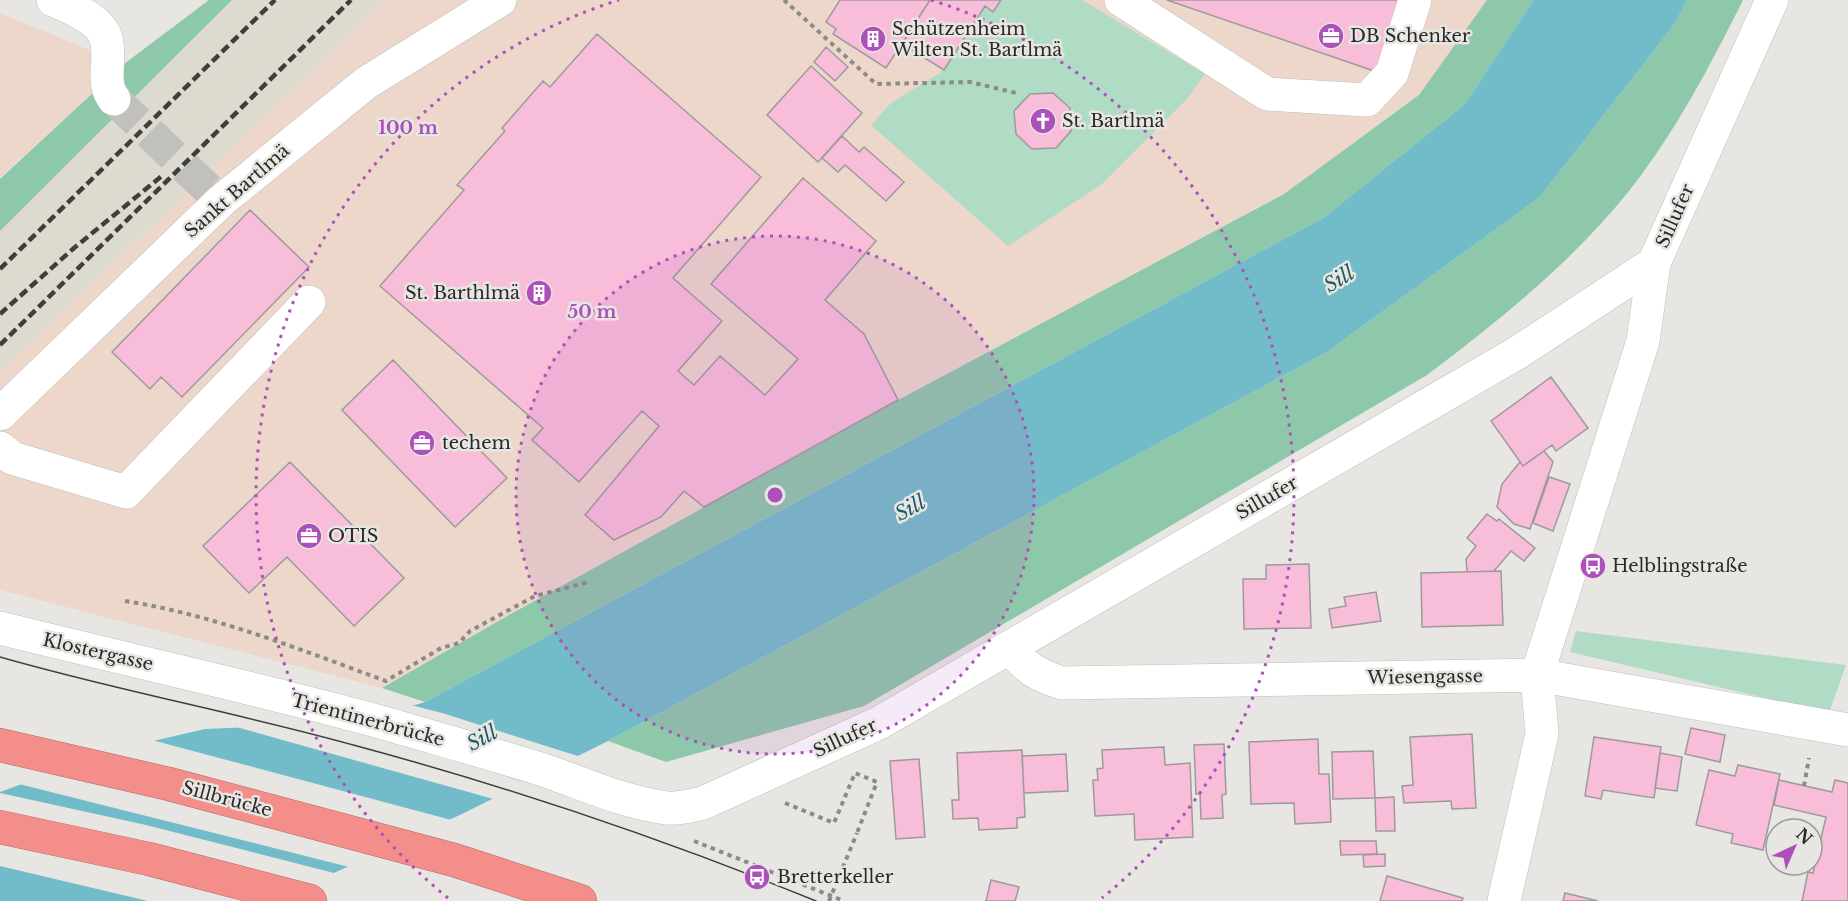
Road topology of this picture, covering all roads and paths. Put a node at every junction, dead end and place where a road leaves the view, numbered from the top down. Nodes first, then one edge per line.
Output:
1 (53, 0) edge
2 (500, 0) edge
3 (784, 0) edge
4 (1121, 0) edge
5 (1415, 0) edge
6 (1772, 0) edge
7 (1016, 93) dead end
8 (114, 99) tunnel mouth
9 (1654, 263) junction
10 (309, 302) dead end
11 (0, 414) edge
12 (0, 448) edge
13 (589, 582) dead end
14 (125, 601) dead end
15 (0, 628) edge
16 (1010, 648) junction
17 (196, 675) joint
18 (1537, 675) junction
19 (1848, 730) edge
20 (0, 745) edge
21 (606, 792) joint
22 (834, 823) dead end
23 (0, 827) edge
24 (691, 839) dead end
25 (310, 901) edge
26 (580, 901) edge
27 (829, 901) edge
28 (844, 901) edge
29 (1503, 901) edge

1 - 8 street
2 - 11 street, Sankt Bartlmä
3 - 7 path
4 - 5 street
6 - 9 street, Sillufer
9 - 16 street, Sillufer
9 - 18 street
10 - 12 street
13 - 14 path
15 - 17 street, Klostergasse
16 - 18 street, Wiesengasse
16 - 21 street, Sillufer
17 - 21 street, Trientinerbrücke
18 - 19 street, Wiesengasse
18 - 29 street
20 - 26 highway, Sillbrücke
22 - 27 path, bridge
23 - 25 highway
24 - 28 path

